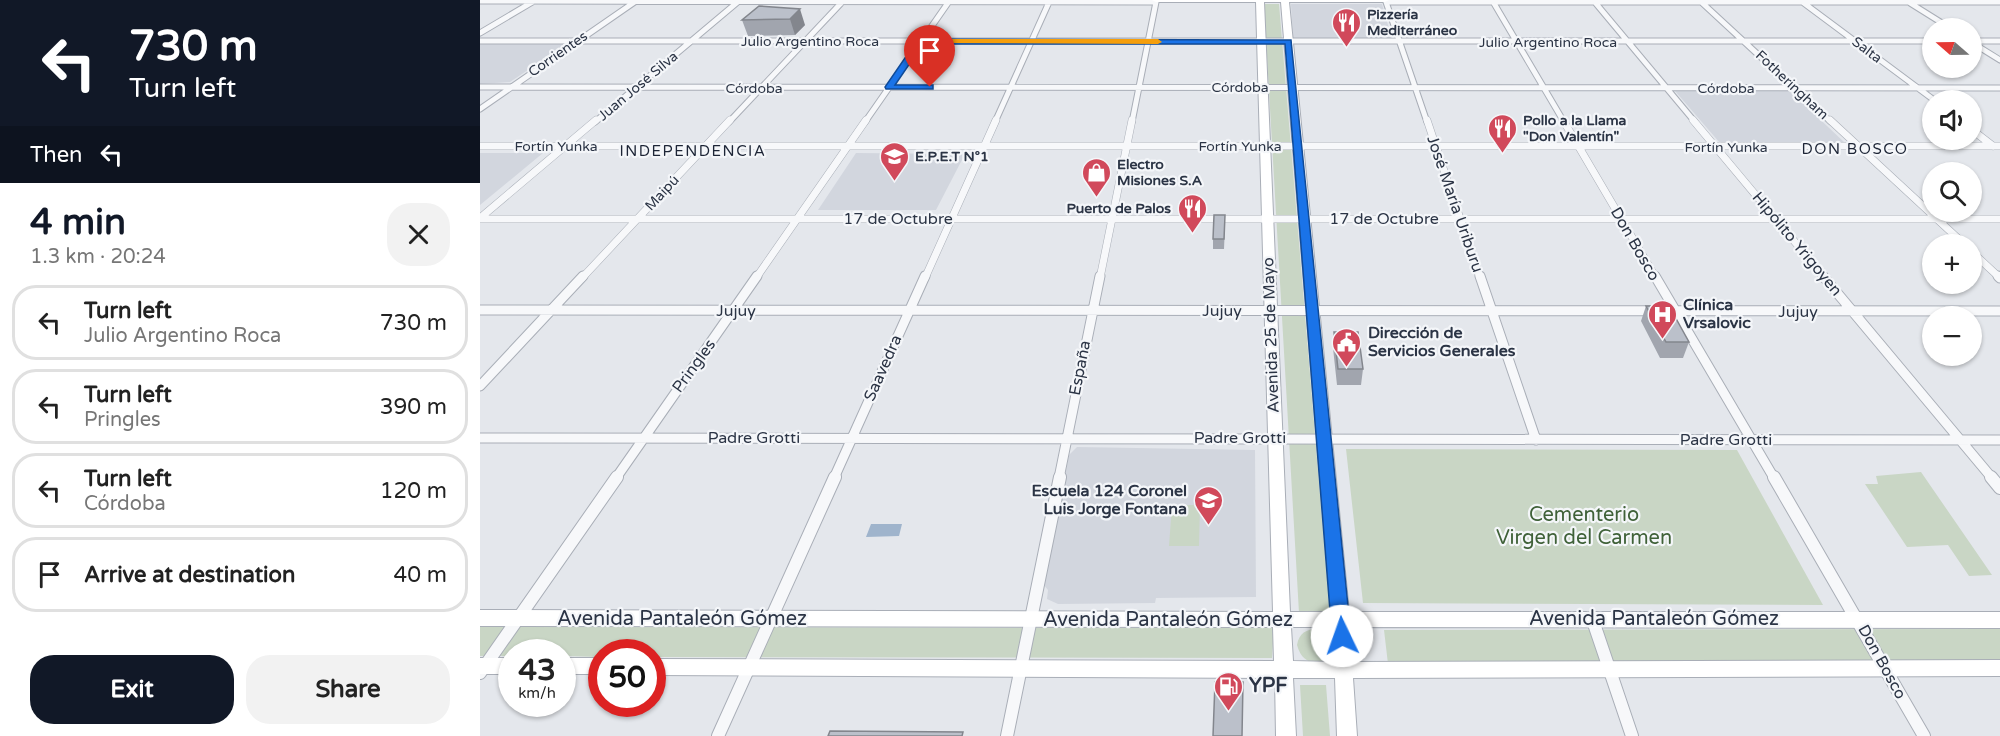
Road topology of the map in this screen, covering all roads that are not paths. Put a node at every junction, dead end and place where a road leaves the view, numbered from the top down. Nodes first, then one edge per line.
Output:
1 (480, 1) edge
2 (535, 1) edge
3 (636, 1) edge
4 (739, 1) edge
5 (843, 1) edge
6 (949, 1) edge
7 (1050, 1) edge
8 (1156, 1) edge
9 (1385, 1) edge
10 (1492, 1) edge
11 (1594, 1) edge
12 (1699, 1) edge
13 (1801, 1) edge
14 (1906, 1) edge
15 (1260, 2) junction
16 (1285, 2) junction
17 (2000, 2) edge
18 (1934, 18) edge
19 (480, 33) edge
20 (480, 41) edge
21 (578, 41) junction
22 (691, 41) junction
23 (805, 41) junction
24 (921, 41) junction
25 (1031, 41) junction
26 (1261, 41) junction
27 (1400, 41) junction
28 (1855, 41) junction
29 (1922, 41) edge
30 (1982, 41) edge
31 (2000, 41) edge
32 (1147, 42) junction
33 (1289, 42) junction
34 (1517, 42) junction
35 (1628, 42) junction
36 (1744, 42) junction
37 (1982, 48) edge
38 (2000, 60) edge
39 (480, 87) edge
40 (512, 87) junction
41 (636, 87) junction
42 (889, 87) junction
43 (1011, 87) junction
44 (1137, 87) junction
45 (1263, 87) junction
46 (1294, 87) junction
47 (761, 88) junction
48 (1416, 88) junction
49 (1544, 88) junction
50 (1666, 88) junction
51 (1795, 88) junction
52 (1918, 88) junction
53 (2000, 88) edge
54 (1922, 91) edge
55 (480, 109) edge
56 (1982, 137) edge
57 (480, 146) edge
58 (566, 146) junction
59 (706, 146) junction
60 (985, 146) junction
61 (1265, 146) junction
62 (1299, 146) junction
63 (1857, 146) junction
64 (847, 147) junction
65 (1126, 147) junction
66 (1436, 147) junction
67 (1579, 147) junction
68 (1715, 147) junction
69 (1998, 148) edge
70 (1922, 206) edge
71 (480, 219) edge
72 (638, 219) junction
73 (797, 219) junction
74 (951, 219) junction
75 (1111, 219) junction
76 (1267, 219) junction
77 (1306, 219) junction
78 (1461, 219) junction
79 (1621, 219) junction
80 (1776, 219) junction
81 (1922, 219) edge
82 (1982, 219) edge
83 (2000, 219) edge
84 (1939, 222) edge
85 (1953, 234) edge
86 (1982, 261) edge
87 (2000, 278) edge
88 (480, 310) edge
89 (551, 310) junction
90 (735, 311) junction
91 (1092, 311) junction
92 (1270, 311) junction
93 (1492, 311) junction
94 (1853, 311) junction
95 (908, 312) junction
96 (1314, 312) junction
97 (1675, 312) junction
98 (2000, 312) edge
99 (480, 386) edge
100 (480, 438) edge
101 (643, 438) junction
102 (853, 438) junction
103 (1067, 438) junction
104 (1274, 438) junction
105 (1325, 438) junction
106 (1536, 440) junction
107 (1751, 440) junction
108 (1960, 440) junction
109 (2000, 440) edge
110 (2000, 488) edge
111 (480, 618) edge
112 (518, 618) junction
113 (1592, 618) junction
114 (772, 619) junction
115 (1029, 620) junction
116 (1281, 620) junction
117 (1341, 620) junction
118 (1858, 620) junction
119 (2000, 620) edge
120 (498, 667) edge
121 (666, 667) edge
122 (749, 667) junction
123 (1884, 667) junction
124 (482, 668) edge
125 (1020, 668) junction
126 (1609, 668) junction
127 (2000, 668) edge
128 (1282, 669) junction
129 (1343, 670) junction
130 (718, 736) edge
131 (1007, 736) edge
132 (1286, 736) edge
133 (1347, 736) edge
134 (1632, 736) edge
135 (1924, 736) edge

1 - 2 street
2 - 3 street
2 - 19 street
3 - 4 street
3 - 21 street, Corrientes
4 - 5 street
4 - 22 street, Juan José Silva
5 - 6 street
5 - 23 street, Maipú
6 - 7 street
6 - 24 street, Pringles
7 - 8 street
7 - 25 street, Saavedra
8 - 15 main road
8 - 32 street, España
9 - 10 street
9 - 16 main road
9 - 27 street, José María Uriburu
10 - 11 street
10 - 34 street, Don Bosco
11 - 12 street
11 - 35 street, Hipólito Yrigoyen
12 - 13 street
12 - 36 street, Fotheringham
13 - 14 street
13 - 28 street, Salta
14 - 17 street
14 - 18 street
15 - 16 main road
15 - 26 main road, Avenida 25 de Mayo
16 - 33 main road
20 - 21 street, Julio Argentino Roca
21 - 22 street, Julio Argentino Roca
21 - 40 street, Corrientes
22 - 23 street, Julio Argentino Roca
22 - 41 street, Juan José Silva
23 - 24 street, Julio Argentino Roca
23 - 47 street, Maipú
24 - 25 street, Julio Argentino Roca
24 - 42 street, Pringles
25 - 32 street, Julio Argentino Roca
25 - 43 street, Saavedra
26 - 32 street, Julio Argentino Roca
26 - 33 street, Julio Argentino Roca
26 - 45 main road, Avenida 25 de Mayo
27 - 33 street, Julio Argentino Roca
27 - 34 street, Julio Argentino Roca
27 - 48 street, José María Uriburu
28 - 29 street, Julio Argentino Roca
28 - 36 street, Julio Argentino Roca
28 - 52 street, Salta
30 - 31 street
32 - 44 street, España
33 - 46 main road
34 - 35 street, Julio Argentino Roca
34 - 49 street, Don Bosco
35 - 36 street, Julio Argentino Roca
35 - 50 street, Hipólito Yrigoyen
36 - 51 street, Fotheringham
37 - 38 street
39 - 40 street, Córdoba
40 - 41 street, Córdoba
40 - 55 street, Corrientes
41 - 47 street, Córdoba
41 - 58 street, Juan José Silva
42 - 43 street, Córdoba
42 - 47 street, Córdoba
42 - 64 street, Pringles
43 - 44 street, Córdoba
43 - 60 street, Saavedra
44 - 45 street, Córdoba
44 - 65 street, España
45 - 46 street, Córdoba
45 - 61 main road, Avenida 25 de Mayo
46 - 48 street, Córdoba
46 - 62 main road
47 - 59 street, Maipú
48 - 49 street, Córdoba
48 - 66 street, José María Uriburu
49 - 50 street, Córdoba
49 - 67 street, Don Bosco
50 - 51 street, Córdoba
50 - 68 street, Hipólito Yrigoyen
51 - 52 street, Córdoba
51 - 63 street, Fotheringham
52 - 53 street, Córdoba
52 - 54 street, Salta
56 - 69 street
57 - 58 street, Fortín Yunka
58 - 59 street, Fortín Yunka
58 - 71 street, Juan José Silva
59 - 64 street, Fortín Yunka
59 - 72 street, Maipú
60 - 64 street, Fortín Yunka
60 - 65 street, Fortín Yunka
60 - 74 street, Saavedra
61 - 62 street, Fortín Yunka
61 - 65 street, Fortín Yunka
61 - 76 main road, Avenida 25 de Mayo
62 - 66 street, Fortín Yunka
62 - 77 main road
63 - 68 street, Fortín Yunka
63 - 69 street, Fortín Yunka
63 - 70 street, Fotheringham
64 - 73 street, Pringles
65 - 75 street, España
66 - 67 street, Fortín Yunka
66 - 78 street, José María Uriburu
67 - 68 street, Fortín Yunka
67 - 79 street, Don Bosco
68 - 80 street, Hipólito Yrigoyen
71 - 72 street, 17 de Octubre
72 - 73 street, 17 de Octubre
72 - 89 street, Maipú
73 - 74 street, 17 de Octubre
73 - 90 street, Pringles
74 - 75 street, 17 de Octubre
74 - 95 street, Saavedra
75 - 76 street, 17 de Octubre
75 - 91 street, España
76 - 77 street, 17 de Octubre
76 - 92 main road, Avenida 25 de Mayo
77 - 78 street, 17 de Octubre
77 - 96 main road
78 - 79 street, 17 de Octubre
78 - 93 street, José María Uriburu
79 - 80 street, 17 de Octubre
79 - 97 street, Don Bosco
80 - 81 street, 17 de Octubre
80 - 94 street, Hipólito Yrigoyen
82 - 83 street, 17 de Octubre
84 - 85 street, Fotheringham
86 - 87 street
88 - 89 street, Jujuy
89 - 90 street, Jujuy
89 - 99 street, Maipú
90 - 95 street, Jujuy
90 - 101 street, Pringles
91 - 92 street, Jujuy
91 - 95 street, Jujuy
91 - 103 street, España
92 - 96 street, Jujuy
92 - 104 main road, Avenida 25 de Mayo
93 - 96 street, Jujuy
93 - 97 street, Jujuy
93 - 106 street, José María Uriburu
94 - 97 street, Jujuy
94 - 98 street, Jujuy
94 - 108 street, Hipólito Yrigoyen
95 - 102 street, Saavedra
96 - 105 main road
97 - 107 street, Don Bosco
100 - 101 street, Padre Grotti
101 - 102 street, Padre Grotti
101 - 112 street, Pringles
102 - 103 street, Padre Grotti
102 - 114 street, Saavedra
103 - 104 street, Padre Grotti
103 - 115 street, España
104 - 105 street, Padre Grotti
104 - 116 main road, Avenida 25 de Mayo
105 - 106 street, Padre Grotti
105 - 117 main road
106 - 107 street, Padre Grotti
107 - 108 street, Padre Grotti
107 - 118 street, Don Bosco
108 - 109 street, Padre Grotti
108 - 110 street, Hipólito Yrigoyen
111 - 112 main road, Avenida Pantaleón Gómez
112 - 114 main road, Avenida Pantaleón Gómez
112 - 124 street, Pringles
113 - 117 main road, Avenida Pantaleón Gómez
113 - 118 main road, Avenida Pantaleón Gómez
113 - 126 street
114 - 115 main road, Avenida Pantaleón Gómez
114 - 122 street, Saavedra
115 - 116 main road, Avenida Pantaleón Gómez
115 - 125 street, España
116 - 117 main road, Avenida Pantaleón Gómez
116 - 128 main road, Avenida 25 de Mayo
117 - 129 main road
118 - 119 main road, Avenida Pantaleón Gómez
118 - 123 street, Don Bosco
120 - 124 main road
121 - 122 main road
122 - 125 main road
122 - 130 street, Saavedra
123 - 126 main road
123 - 127 main road
123 - 135 street, Don Bosco
125 - 128 main road
125 - 131 street, España
126 - 129 main road
126 - 134 street
128 - 129 main road
128 - 132 main road, Avenida 25 de Mayo
129 - 133 main road

